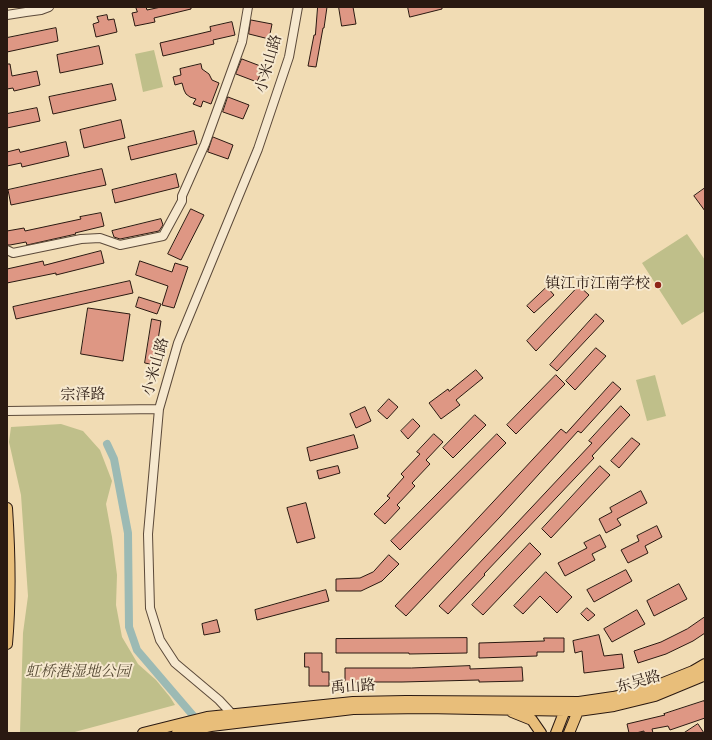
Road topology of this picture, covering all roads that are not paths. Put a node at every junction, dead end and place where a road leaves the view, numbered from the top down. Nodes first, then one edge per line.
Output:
1 (49, 7) edge
2 (248, 7) edge
3 (298, 7) edge
4 (7, 15) edge
5 (7, 250) edge
6 (159, 409) junction
7 (7, 411) edge
8 (7, 508) edge
9 (7, 644) edge
10 (705, 664) edge
11 (705, 675) edge
12 (566, 706) junction
13 (579, 706) junction
14 (504, 710) junction
15 (234, 719) junction
16 (179, 730) edge
17 (143, 733) edge
18 (541, 733) edge
19 (556, 733) edge
20 (569, 733) edge

1 - 4 street
2 - 5 street
3 - 6 street, 小米山路
6 - 7 street, 宗泽路
6 - 15 street, 小米山路
8 - 9 main road
10 - 13 main road, 东吴路
11 - 13 main road, 东吴路
12 - 13 main road, 东吴路
12 - 14 main road, 禹山路
12 - 15 main road, 禹山路
12 - 19 main road
13 - 20 main road
14 - 15 main road, 禹山路
14 - 18 main road
15 - 16 main road, 禹山路
16 - 17 main road, 禹山路

